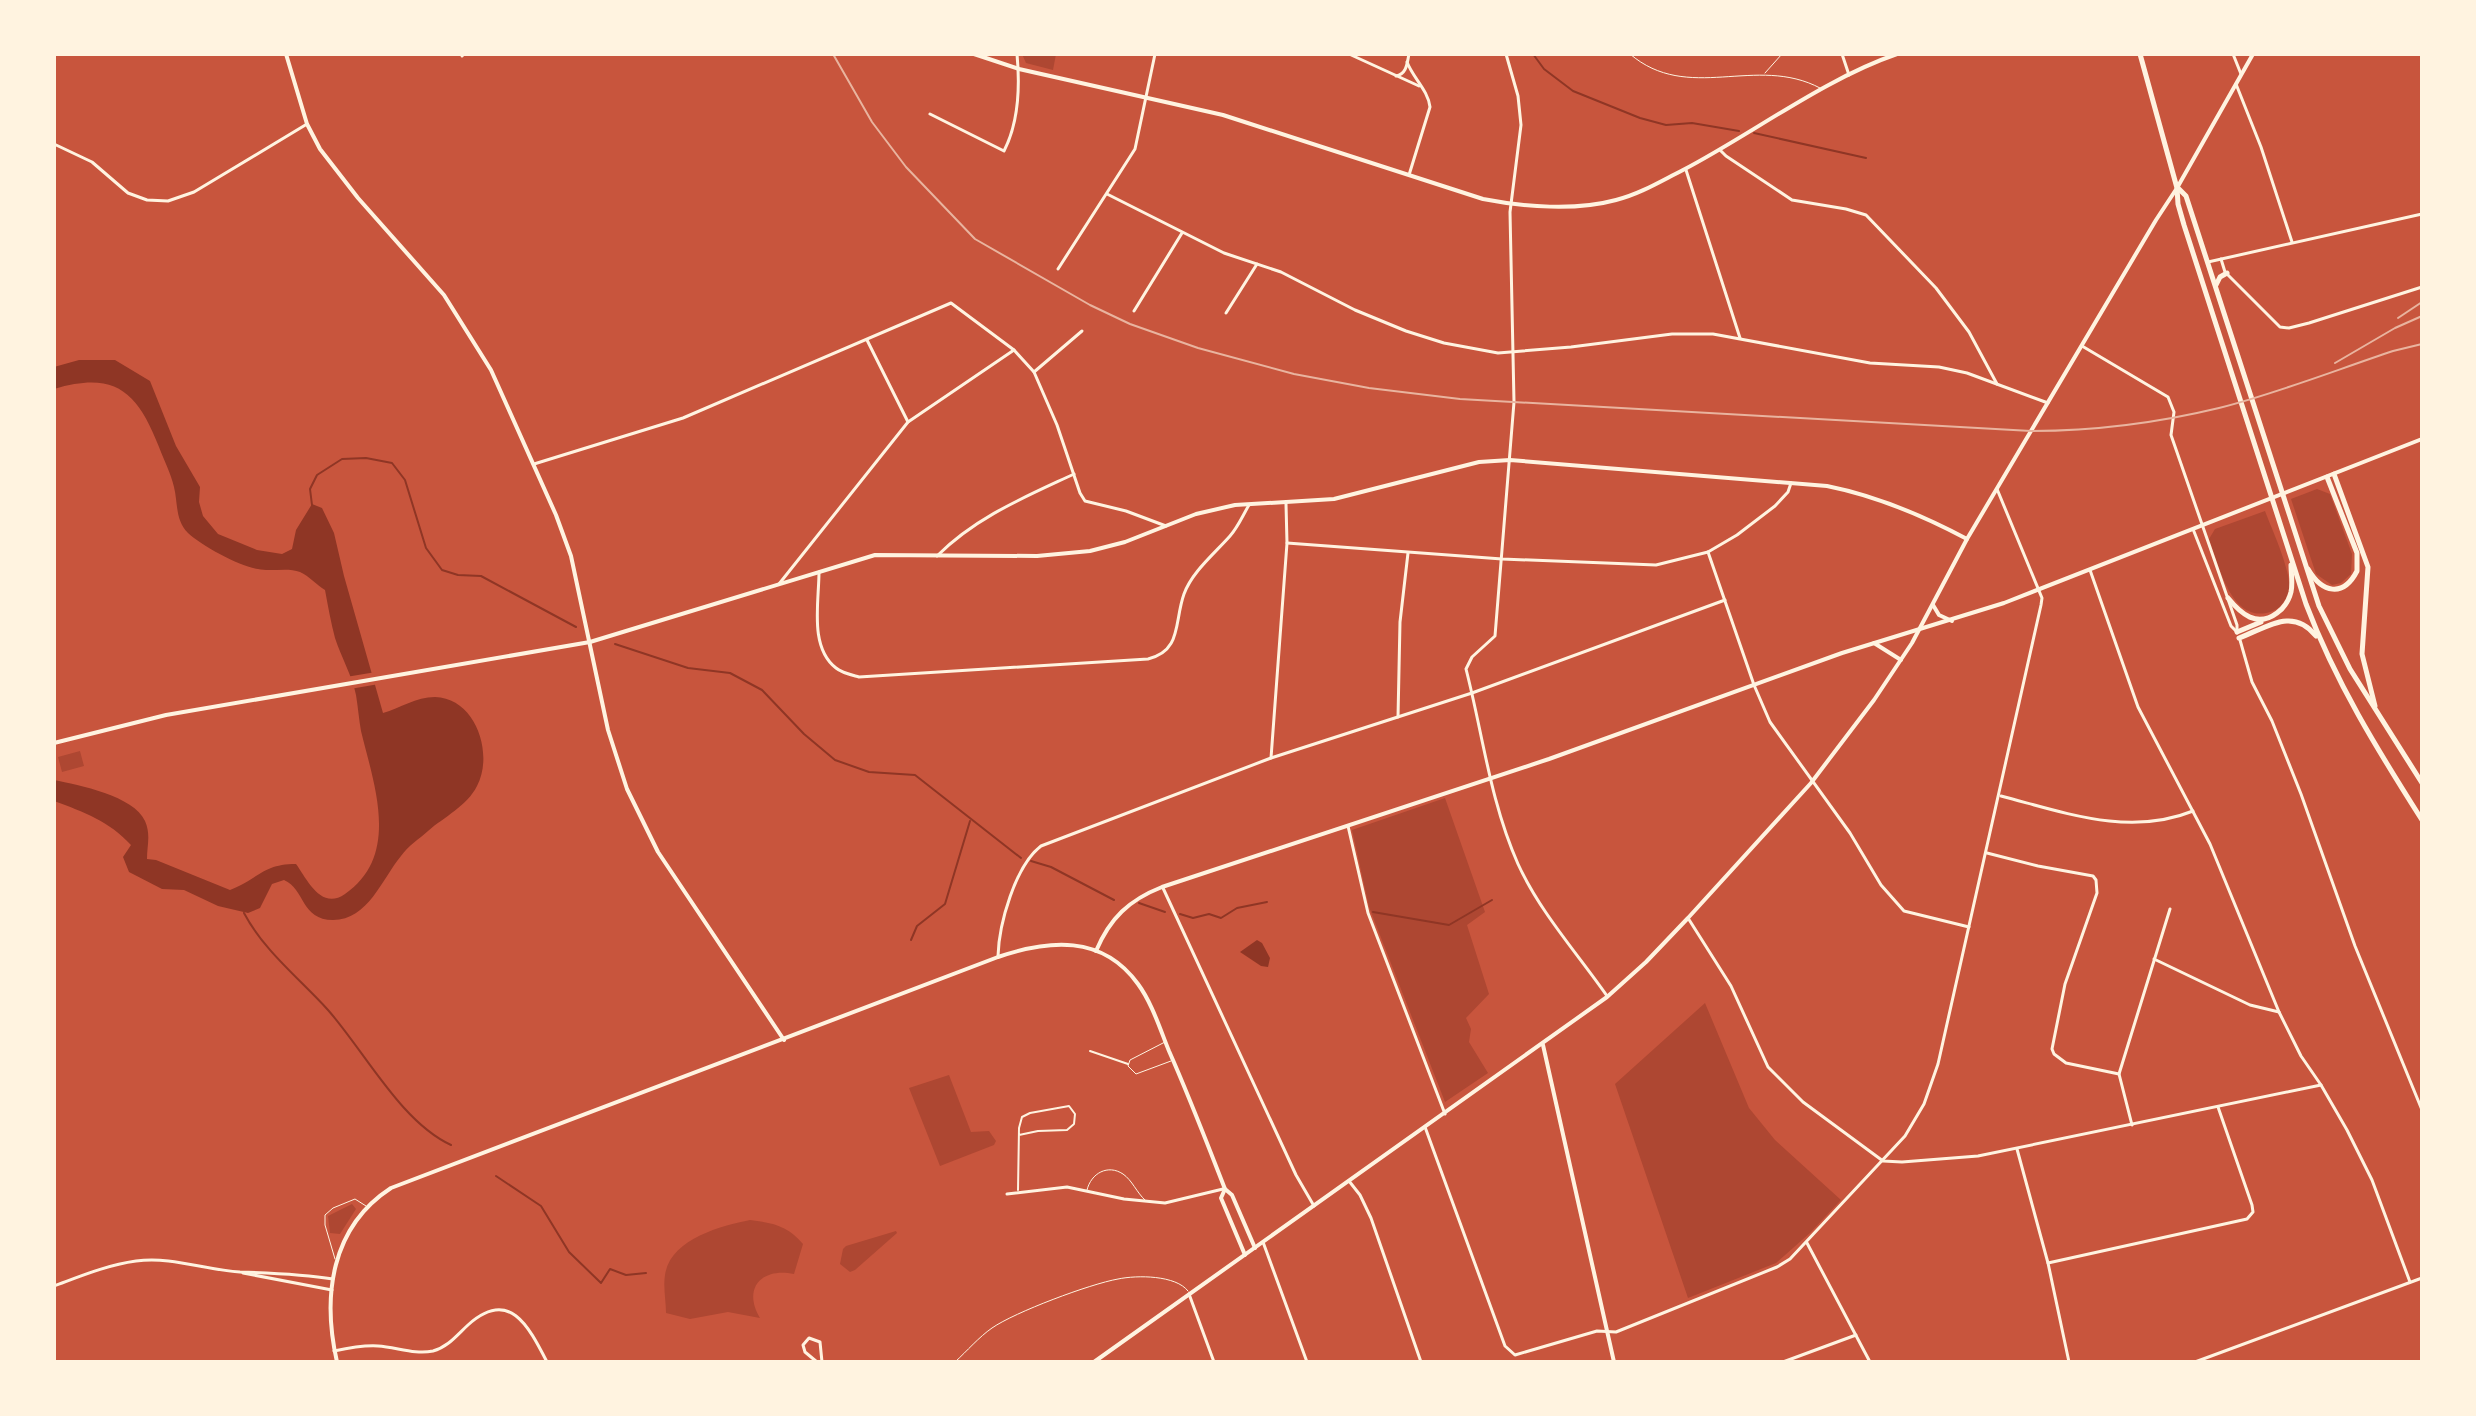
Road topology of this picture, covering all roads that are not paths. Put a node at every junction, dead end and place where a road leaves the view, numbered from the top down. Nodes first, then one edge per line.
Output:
1 (286, 54) edge
2 (974, 54) edge
3 (1017, 54) edge
4 (1155, 54) edge
5 (1349, 54) edge
6 (1409, 54) edge
7 (1506, 54) edge
8 (1630, 54) edge
9 (1782, 54) edge
10 (1842, 54) edge
11 (1897, 54) edge
12 (2140, 54) edge
13 (2233, 54) edge
14 (2253, 54) edge
15 (1407, 62) junction
16 (1019, 69) junction
17 (2241, 74) junction
18 (1763, 75) junction
19 (1849, 75) junction
20 (1396, 76) junction
21 (2236, 84) junction
22 (1420, 86) junction
23 (1822, 90) junction
24 (1147, 99) junction
25 (930, 114) dead end
26 (307, 124) junction
27 (54, 144) edge
28 (1720, 150) junction
29 (1685, 168) junction
30 (1409, 175) junction
31 (2177, 188) junction
32 (1107, 194) junction
33 (1511, 203) junction
34 (2422, 214) edge
35 (1182, 233) junction
36 (2292, 243) junction
37 (2221, 259) junction
38 (2208, 262) junction
39 (1257, 264) junction
40 (1058, 269) dead end
41 (2227, 273) junction
42 (2216, 286) junction
43 (2422, 287) edge
44 (1134, 311) dead end
45 (1226, 313) dead end
46 (1082, 331) dead end
47 (1740, 338) junction
48 (867, 340) junction
49 (2082, 346) junction
50 (1014, 350) junction
51 (1514, 352) junction
52 (1034, 372) junction
53 (1997, 384) junction
54 (2048, 403) junction
55 (908, 422) junction
56 (2422, 439) edge
57 (1510, 460) junction
58 (533, 464) junction
59 (1074, 474) junction
60 (2331, 475) junction
61 (1791, 483) junction
62 (1997, 488) junction
63 (1286, 504) junction
64 (1249, 505) junction
65 (1166, 526) junction
66 (2201, 526) junction
67 (2193, 529) junction
68 (1967, 539) junction
69 (1287, 543) junction
70 (1408, 552) junction
71 (1708, 552) junction
72 (2290, 556) junction
73 (937, 557) junction
74 (1502, 559) junction
75 (2302, 559) junction
76 (2090, 570) junction
77 (819, 572) junction
78 (779, 584) junction
79 (2038, 590) junction
80 (2228, 598) junction
81 (1725, 600) junction
82 (1933, 603) junction
83 (1952, 621) junction
84 (2262, 621) junction
85 (1918, 631) junction
86 (2238, 635) junction
87 (590, 642) junction
88 (2321, 642) junction
89 (1874, 643) junction
90 (1901, 660) junction
91 (1754, 685) junction
92 (1472, 693) junction
93 (2378, 715) junction
94 (1398, 717) junction
95 (54, 743) edge
96 (1271, 758) junction
97 (1489, 778) junction
98 (1811, 783) junction
99 (2422, 783) edge
100 (1999, 795) junction
101 (2193, 811) junction
102 (2422, 820) edge
103 (1348, 826) junction
104 (1986, 853) junction
105 (1162, 887) junction
106 (2170, 909) dead end
107 (1688, 918) junction
108 (1969, 927) junction
109 (1096, 951) junction
110 (998, 957) junction
111 (2154, 959) junction
112 (1607, 997) junction
113 (2279, 1012) junction
114 (784, 1040) junction
115 (1165, 1042) junction
116 (1543, 1045) junction
117 (1090, 1051) dead end
118 (1173, 1060) junction
119 (1128, 1064) junction
120 (2119, 1074) junction
121 (2321, 1085) junction
122 (2218, 1107) junction
123 (2422, 1110) edge
124 (1445, 1114) junction
125 (2132, 1125) junction
126 (1425, 1127) junction
127 (1019, 1135) junction
128 (2017, 1149) junction
129 (1883, 1161) junction
130 (1349, 1181) junction
131 (1225, 1189) junction
132 (1087, 1190) junction
133 (1018, 1192) junction
134 (1007, 1194) dead end
135 (1147, 1202) junction
136 (366, 1206) junction
137 (1314, 1206) junction
138 (1263, 1242) junction
139 (1807, 1243) junction
140 (1255, 1248) junction
141 (1245, 1255) junction
142 (337, 1263) junction
143 (2048, 1263) junction
144 (239, 1272) junction
145 (2422, 1278) edge
146 (333, 1279) junction
147 (2410, 1282) junction
148 (54, 1286) edge
149 (332, 1290) junction
150 (1189, 1294) junction
151 (1607, 1333) junction
152 (1856, 1335) junction
153 (334, 1351) junction
154 (337, 1362) edge
155 (547, 1362) edge
156 (819, 1362) edge
157 (955, 1362) edge
158 (1094, 1362) edge
159 (1214, 1362) edge
160 (1307, 1362) edge
161 (1421, 1362) edge
162 (1614, 1362) edge
163 (1783, 1362) edge
164 (1870, 1362) edge
165 (2069, 1362) edge
166 (2195, 1362) edge

1 - 26 street
2 - 16 street
3 - 16 street
4 - 24 street
5 - 20 street
6 - 15 street
7 - 33 street
8 - 18 lane
9 - 18 lane
10 - 19 street
11 - 19 street
12 - 31 main road
13 - 17 street
14 - 17 street
15 - 20 street
15 - 22 street
16 - 24 street
16 - 25 street
17 - 21 street
18 - 23 lane
19 - 23 street
20 - 22 street
21 - 31 street
21 - 36 street
22 - 30 street
23 - 28 street
24 - 30 street
24 - 32 street
26 - 27 street
26 - 58 street
28 - 29 street
28 - 53 street
29 - 33 street
29 - 47 street
30 - 33 street
31 - 38 main road
31 - 49 street
31 - 72 main road
32 - 35 street
32 - 40 street
33 - 51 street
34 - 36 street
35 - 39 street
35 - 44 street
36 - 37 street
37 - 38 street
37 - 41 street
38 - 42 main road
39 - 45 street
39 - 51 street
41 - 42 main road
41 - 43 street
42 - 75 main road
46 - 52 street
47 - 51 street
47 - 53 street
48 - 50 street
48 - 55 street
48 - 58 street
49 - 54 street
49 - 66 street
50 - 52 street
50 - 55 street
51 - 57 street
52 - 59 street
53 - 54 street
54 - 62 street
55 - 78 street
56 - 60 street
57 - 61 street
57 - 63 street
57 - 74 street
58 - 87 street
59 - 65 street
59 - 73 street
60 - 66 street
60 - 75 main road
60 - 93 main road
61 - 68 street
61 - 71 street
62 - 68 street
62 - 79 street
63 - 64 street
63 - 69 street
64 - 65 street
64 - 77 street
65 - 73 street
66 - 67 street
66 - 80 street
67 - 76 street
67 - 86 street
68 - 82 street
69 - 70 street
69 - 96 street
70 - 74 street
70 - 94 street
71 - 74 street
71 - 81 street
72 - 84 main road
72 - 88 main road
73 - 77 street
74 - 92 street
75 - 93 main road
76 - 79 street
76 - 101 street
77 - 78 street
78 - 87 street
79 - 83 street
79 - 100 street
80 - 84 main road
80 - 86 street
81 - 91 street
81 - 92 street
82 - 83 street
82 - 85 street
83 - 85 street
84 - 86 main road
85 - 89 street
85 - 90 street
86 - 88 main road
86 - 123 street
87 - 95 street
87 - 114 street
88 - 102 main road
89 - 90 street
89 - 91 street
90 - 98 street
91 - 97 street
91 - 98 street
92 - 94 street
92 - 97 street
93 - 99 main road
94 - 96 street
96 - 110 street
97 - 103 street
97 - 112 street
98 - 107 street
98 - 108 street
100 - 101 street
100 - 104 street
101 - 113 street
103 - 105 street
103 - 124 street
104 - 108 street
104 - 120 street
105 - 109 street
105 - 137 street
106 - 111 street
107 - 112 street
107 - 129 street
108 - 129 street
109 - 110 street
109 - 115 street
110 - 114 street
111 - 113 street
111 - 120 street
112 - 116 street
113 - 121 street
114 - 136 street
115 - 118 street
115 - 119 lane
116 - 124 street
116 - 151 street
117 - 119 street
118 - 119 lane
118 - 131 street
120 - 125 street
121 - 122 street
121 - 147 street
122 - 125 street
122 - 143 street
124 - 126 street
125 - 128 street
126 - 130 street
126 - 151 street
127 - 127 street
127 - 133 street
128 - 129 street
128 - 143 street
129 - 139 street
130 - 137 street
130 - 161 street
131 - 135 street
131 - 140 street
131 - 141 street
132 - 133 street
132 - 135 street
132 - 135 lane
133 - 134 street
136 - 142 street
136 - 142 lane
137 - 138 street
138 - 140 street
138 - 160 street
139 - 151 street
139 - 152 street
140 - 141 street
141 - 150 street
142 - 146 street
143 - 165 street
144 - 146 street
144 - 148 street
144 - 149 street
145 - 147 street
146 - 149 street
147 - 166 street
149 - 153 street
150 - 157 lane
150 - 158 street
150 - 159 street
151 - 162 street
152 - 163 street
152 - 164 street
153 - 154 street
153 - 155 street
156 - 156 street

